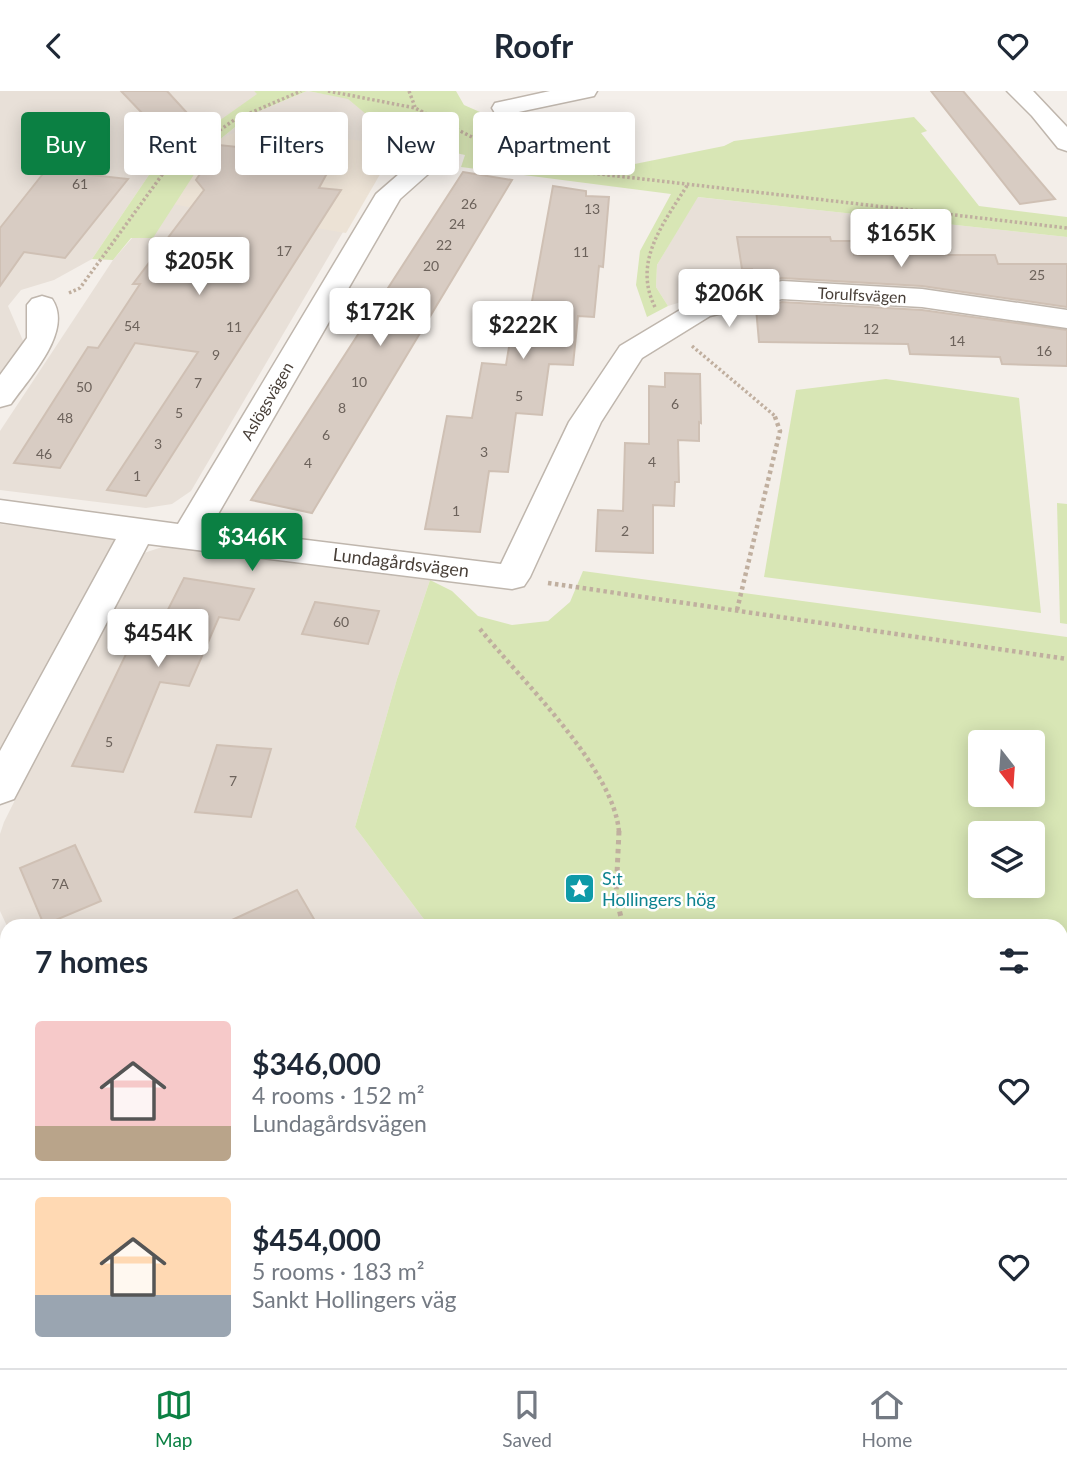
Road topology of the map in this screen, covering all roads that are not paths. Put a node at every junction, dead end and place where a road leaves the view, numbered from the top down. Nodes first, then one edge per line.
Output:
1 (585, 91) edge
2 (1019, 91) edge
3 (504, 108) dead end
4 (1067, 143) edge
5 (413, 175) edge
6 (42, 305) road end
7 (1067, 319) edge
8 (0, 397) edge
9 (0, 511) edge
10 (138, 531) junction
11 (188, 537) junction
12 (512, 577) joint
13 (0, 788) edge

1 - 3 street
2 - 4 street
5 - 11 street, Aslögsvägen
6 - 8 street
7 - 12 street, Torulfsvägen
9 - 10 street, Lundagårdsvägen
10 - 11 street, Lundagårdsvägen
10 - 13 street
11 - 12 street, Lundagårdsvägen

